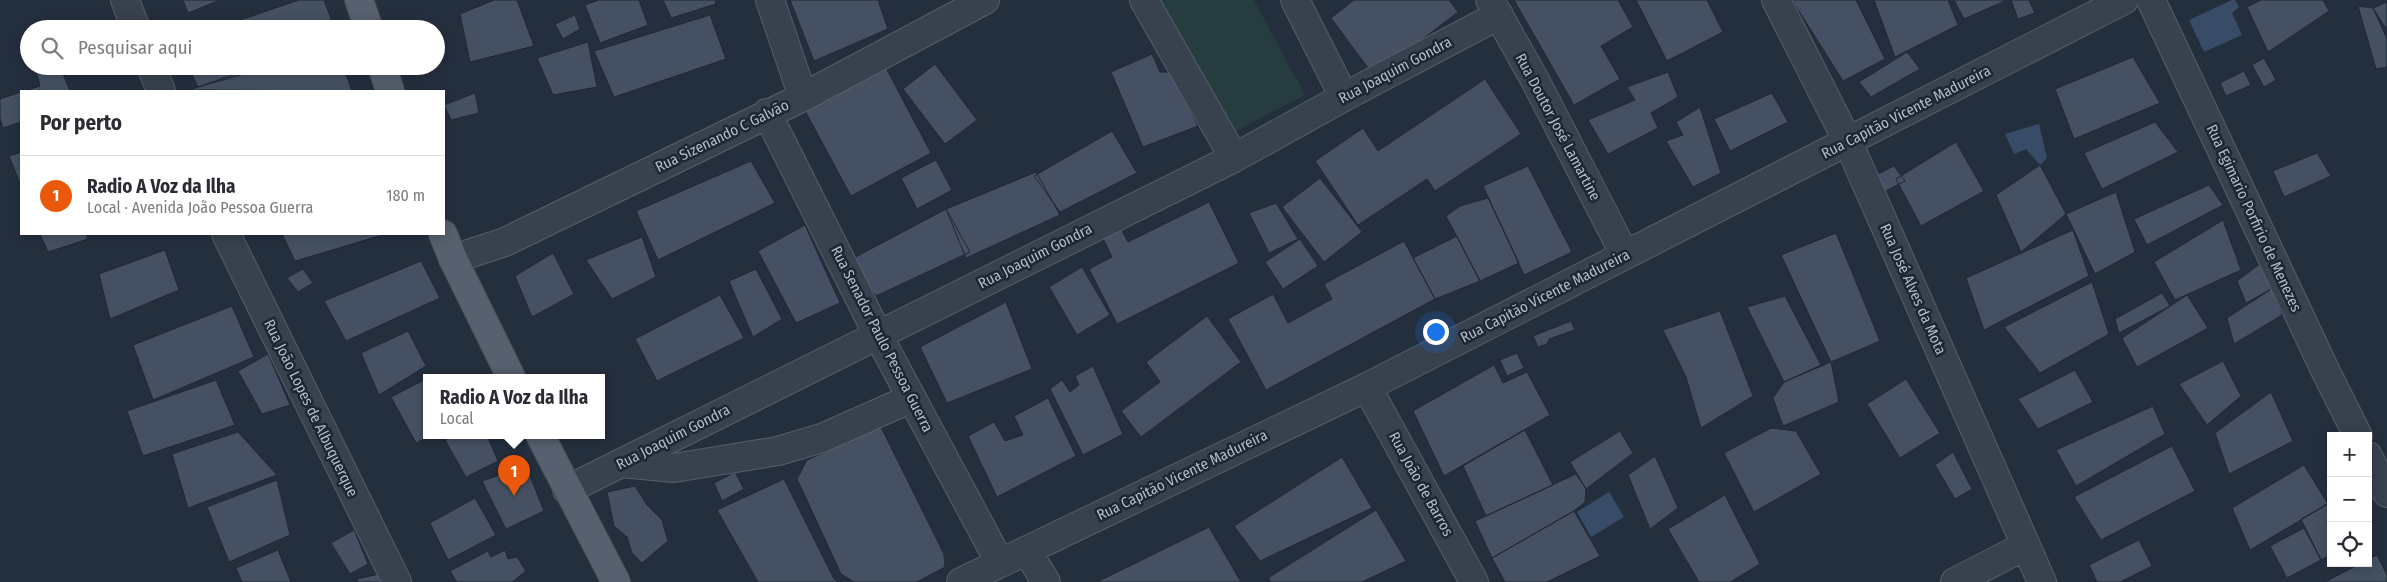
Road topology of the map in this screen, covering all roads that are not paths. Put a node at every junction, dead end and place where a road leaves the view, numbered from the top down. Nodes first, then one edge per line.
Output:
1 (126, 0) edge
2 (359, 0) edge
3 (770, 0) edge
4 (985, 0) edge
5 (1144, 0) edge
6 (1295, 0) edge
7 (1776, 0) edge
8 (2124, 0) edge
9 (2151, 0) edge
10 (1495, 8) edge
11 (133, 20) edge
12 (366, 20) edge
13 (155, 75) edge
14 (385, 75) edge
15 (161, 90) edge
16 (390, 90) edge
17 (802, 97) junction
18 (1344, 97) junction
19 (767, 113) junction
20 (1848, 142) junction
21 (1234, 158) junction
22 (226, 235) edge
23 (443, 235) edge
24 (1625, 254) junction
25 (453, 260) junction
26 (878, 335) junction
27 (510, 374) edge
28 (1367, 387) junction
29 (912, 398) junction
30 (2356, 432) edge
31 (542, 439) edge
32 (621, 462) junction
33 (2372, 464) edge
34 (568, 490) junction
35 (2387, 493) edge
36 (2025, 546) junction
37 (1028, 551) junction
38 (1000, 563) junction
39 (397, 582) edge
40 (616, 582) edge
41 (961, 582) edge
42 (1046, 582) edge
43 (1474, 582) edge
44 (1956, 582) edge
45 (2042, 582) edge

1 - 11 street
2 - 12 main road
3 - 17 street
4 - 17 street, Rua Sizenando C Galvão
5 - 21 street
6 - 18 street
7 - 20 street, Rua José Alves da Mota
8 - 20 street, Rua Capitão Vicente Madureira
9 - 30 street, Rua Egimario Porfirio de Menezes
10 - 18 street, Rua Joaquim Gondra
10 - 24 street, Rua Doutor José Lamartine
13 - 15 street
14 - 16 main road
17 - 19 street, Rua Sizenando C Galvão
18 - 21 street, Rua Joaquim Gondra
19 - 25 street, Rua Sizenando C Galvão
19 - 26 street, Rua Senador Paulo Pessoa Guerra
20 - 24 street, Rua Capitão Vicente Madureira
20 - 36 street, Rua José Alves da Mota
21 - 26 street, Rua Joaquim Gondra
22 - 39 street, Rua João Lopes de Albuquerque
23 - 25 main road
24 - 28 street, Rua Capitão Vicente Madureira
25 - 27 main road
26 - 29 street, Rua Senador Paulo Pessoa Guerra
26 - 32 street, Rua Joaquim Gondra
28 - 37 street, Rua Capitão Vicente Madureira
28 - 43 street, Rua João de Barros
29 - 32 street
29 - 38 street, Rua Senador Paulo Pessoa Guerra
31 - 34 main road
32 - 34 street, Rua Joaquim Gondra
33 - 35 street
34 - 40 main road
36 - 44 street
36 - 45 street, Rua José Alves da Mota
37 - 38 street, Rua Capitão Vicente Madureira
37 - 42 street
38 - 41 street, Rua Capitão Vicente Madureira

